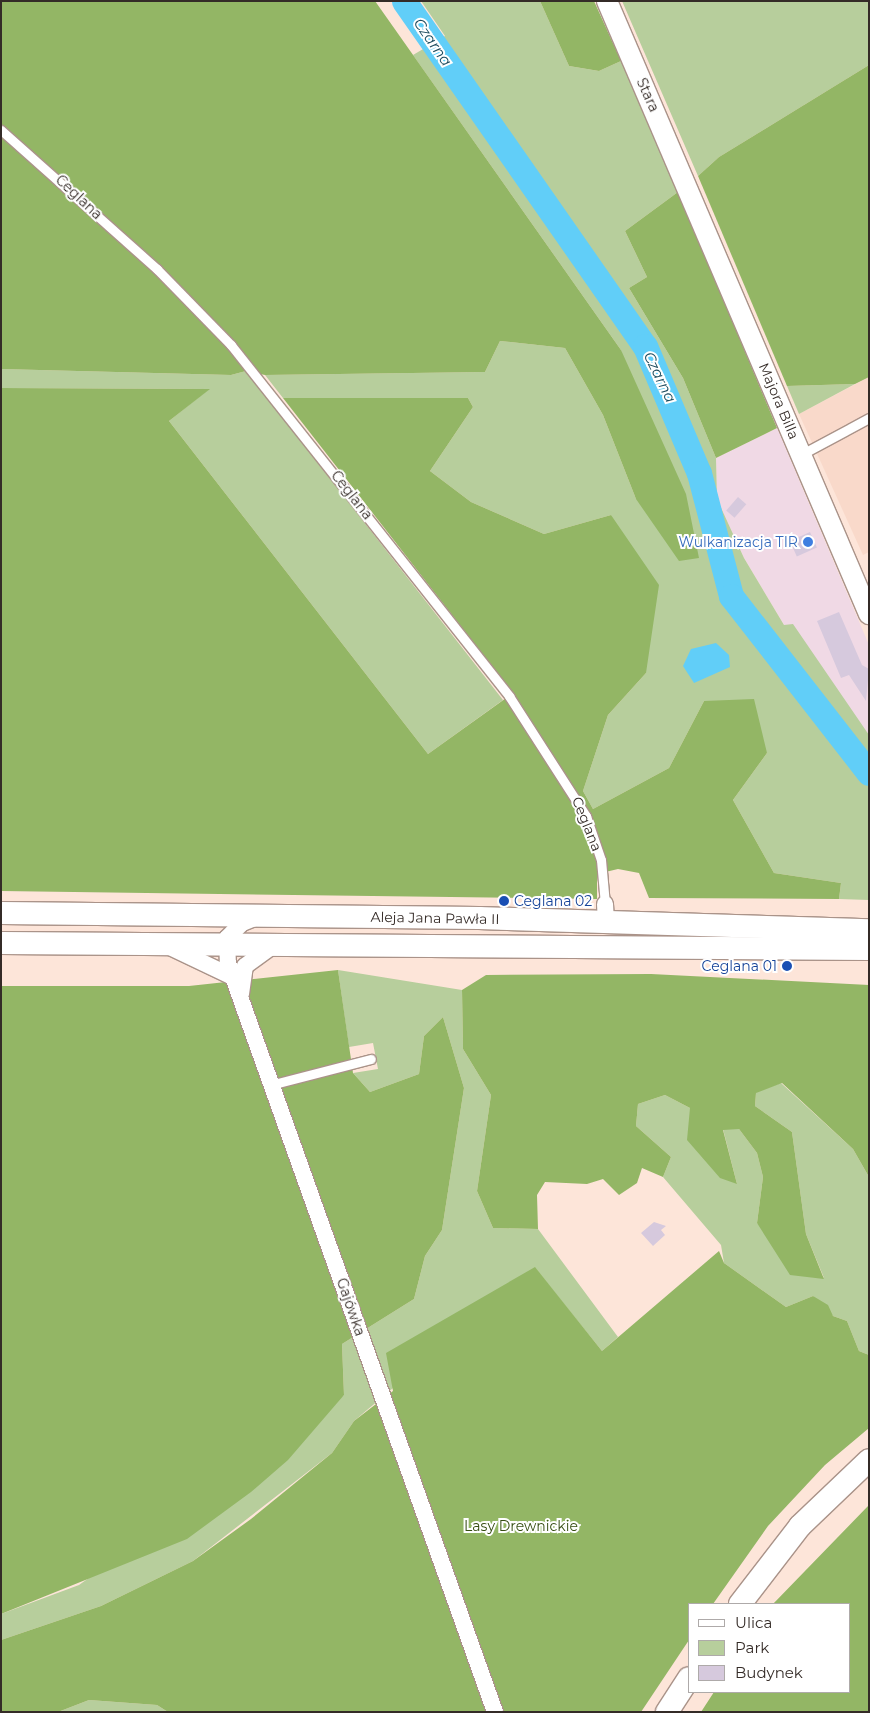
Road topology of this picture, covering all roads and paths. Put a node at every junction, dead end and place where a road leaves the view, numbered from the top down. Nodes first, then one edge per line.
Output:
1 (607, 1) edge
2 (1, 130) edge
3 (689, 188) joint
4 (869, 418) edge
5 (802, 454) junction
6 (869, 614) edge
7 (1, 913) edge
8 (606, 914) junction
9 (257, 917) junction
10 (869, 930) edge
11 (157, 943) junction
12 (224, 943) junction
13 (1, 944) edge
14 (278, 944) junction
15 (869, 949) edge
16 (233, 977) junction
17 (241, 996) junction
18 (371, 1059) dead end
19 (274, 1084) junction
20 (869, 1460) edge
21 (741, 1603) edge
22 (688, 1680) edge
23 (495, 1712) edge
24 (667, 1712) edge

1 - 3 street, Stara
2 - 8 lane, Ceglana
3 - 5 street, Majora Billa
4 - 5 lane
5 - 6 street, Majora Billa
7 - 9 main road, Aleja Jana Pawła II
8 - 9 main road, Aleja Jana Pawła II
8 - 10 main road, Aleja Jana Pawła II
9 - 12 street
11 - 12 main road, Aleja Jana Pawła II
11 - 13 main road, Aleja Jana Pawła II
11 - 16 street
12 - 14 main road, Aleja Jana Pawła II
12 - 16 street, Gajówka
14 - 15 main road, Aleja Jana Pawła II
14 - 17 street
16 - 17 street, Gajówka
17 - 19 street, Gajówka
18 - 19 lane
19 - 23 street, Gajówka
20 - 21 main road
22 - 24 main road

